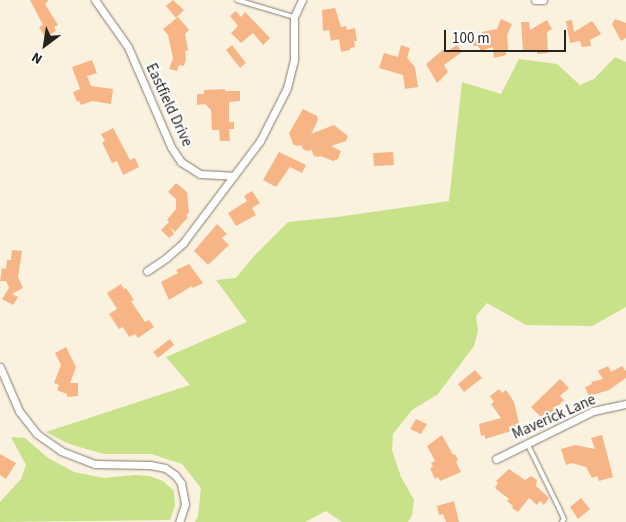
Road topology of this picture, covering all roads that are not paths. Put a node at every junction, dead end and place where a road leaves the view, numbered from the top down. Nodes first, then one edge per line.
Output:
1 (95, 0) edge
2 (237, 0) edge
3 (302, 0) edge
4 (535, 0) edge
5 (543, 0) edge
6 (294, 17) junction
7 (234, 176) junction
8 (147, 271) dead end
9 (0, 367) edge
10 (626, 404) edge
11 (527, 443) junction
12 (496, 459) dead end
13 (179, 522) edge
14 (562, 522) edge

1 - 7 street, Eastfield Drive
2 - 6 lane
3 - 6 street
4 - 5 street
6 - 7 street
7 - 8 street
9 - 13 street
10 - 11 street, Maverick Lane
11 - 12 street, Maverick Lane
11 - 14 lane

